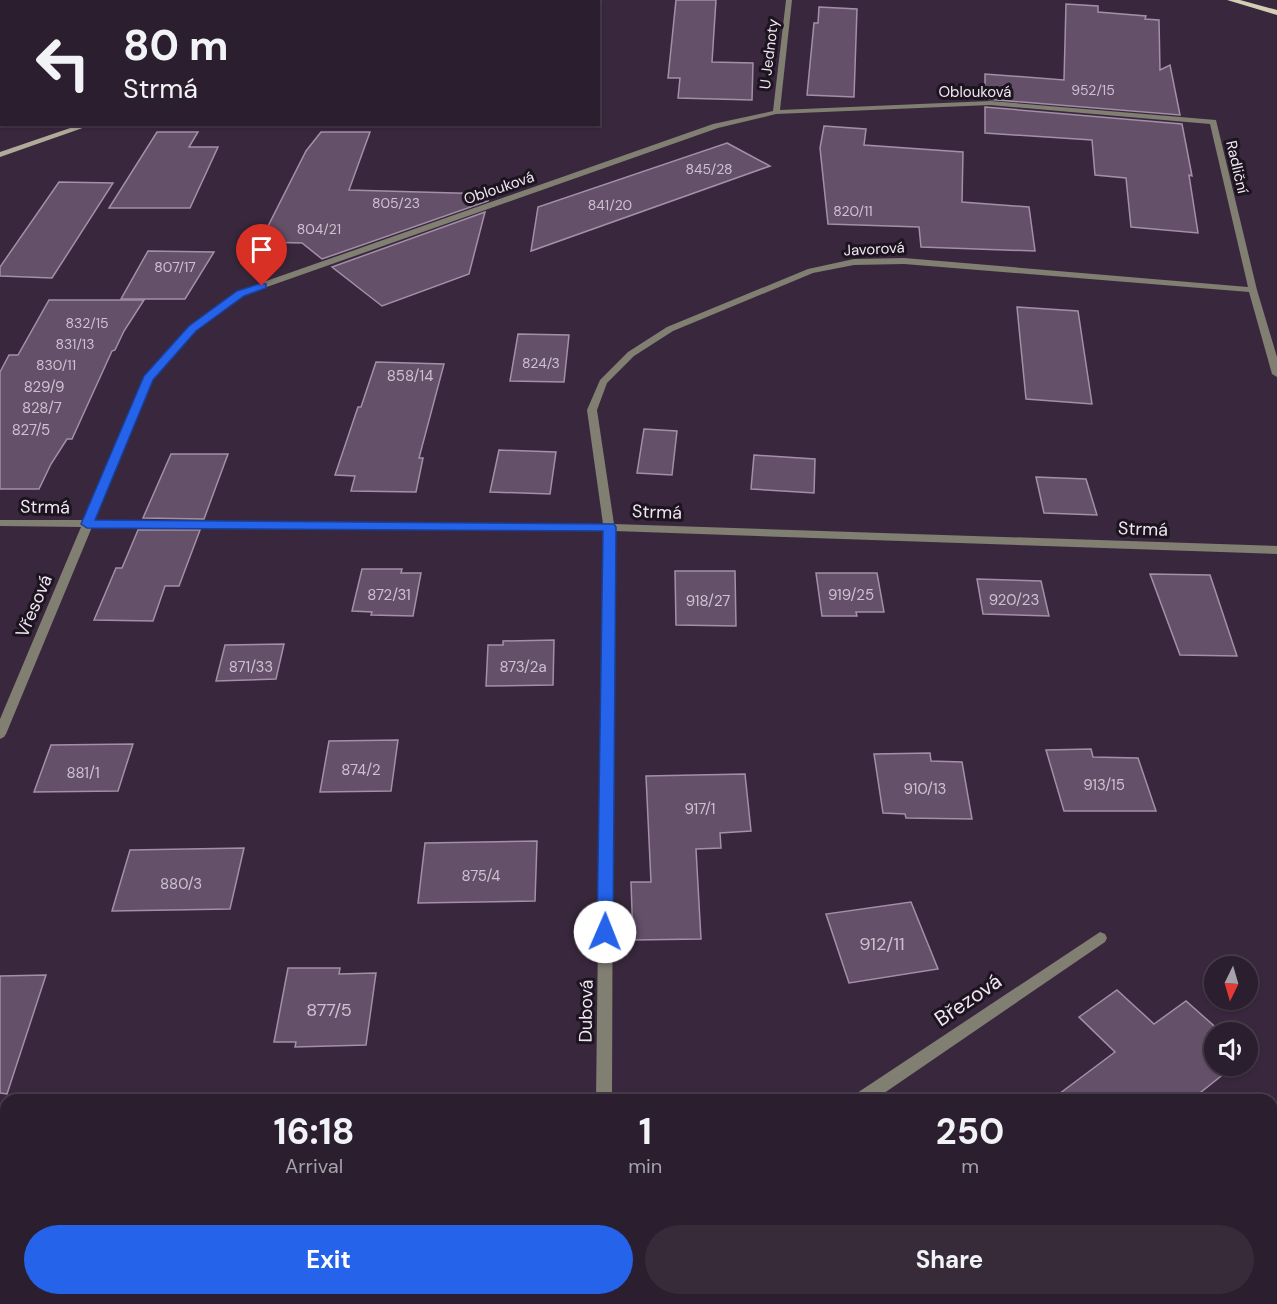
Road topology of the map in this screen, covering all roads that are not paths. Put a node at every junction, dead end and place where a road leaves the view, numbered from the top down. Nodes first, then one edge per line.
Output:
1 (789, 0) edge
2 (1231, 0) edge
3 (1277, 13) edge
4 (1052, 108) joint
5 (776, 112) junction
6 (85, 126) edge
7 (0, 155) edge
8 (1252, 290) junction
9 (1277, 374) edge
10 (0, 523) edge
11 (87, 524) junction
12 (609, 527) junction
13 (1277, 550) edge
14 (0, 734) edge
15 (1100, 938) dead end
16 (604, 1094) edge
17 (869, 1094) edge

1 - 5 street, U Jednoty
2 - 3 main road
4 - 5 street, Oblouková
4 - 8 street, Radliční
5 - 11 street, Oblouková
6 - 7 street
8 - 9 street, Radliční
8 - 12 street, Javorová
10 - 11 street, Strmá
11 - 12 street, Strmá
11 - 14 street, Vřesová
12 - 13 street, Strmá
12 - 16 street, Dubová
15 - 17 street, Březová

